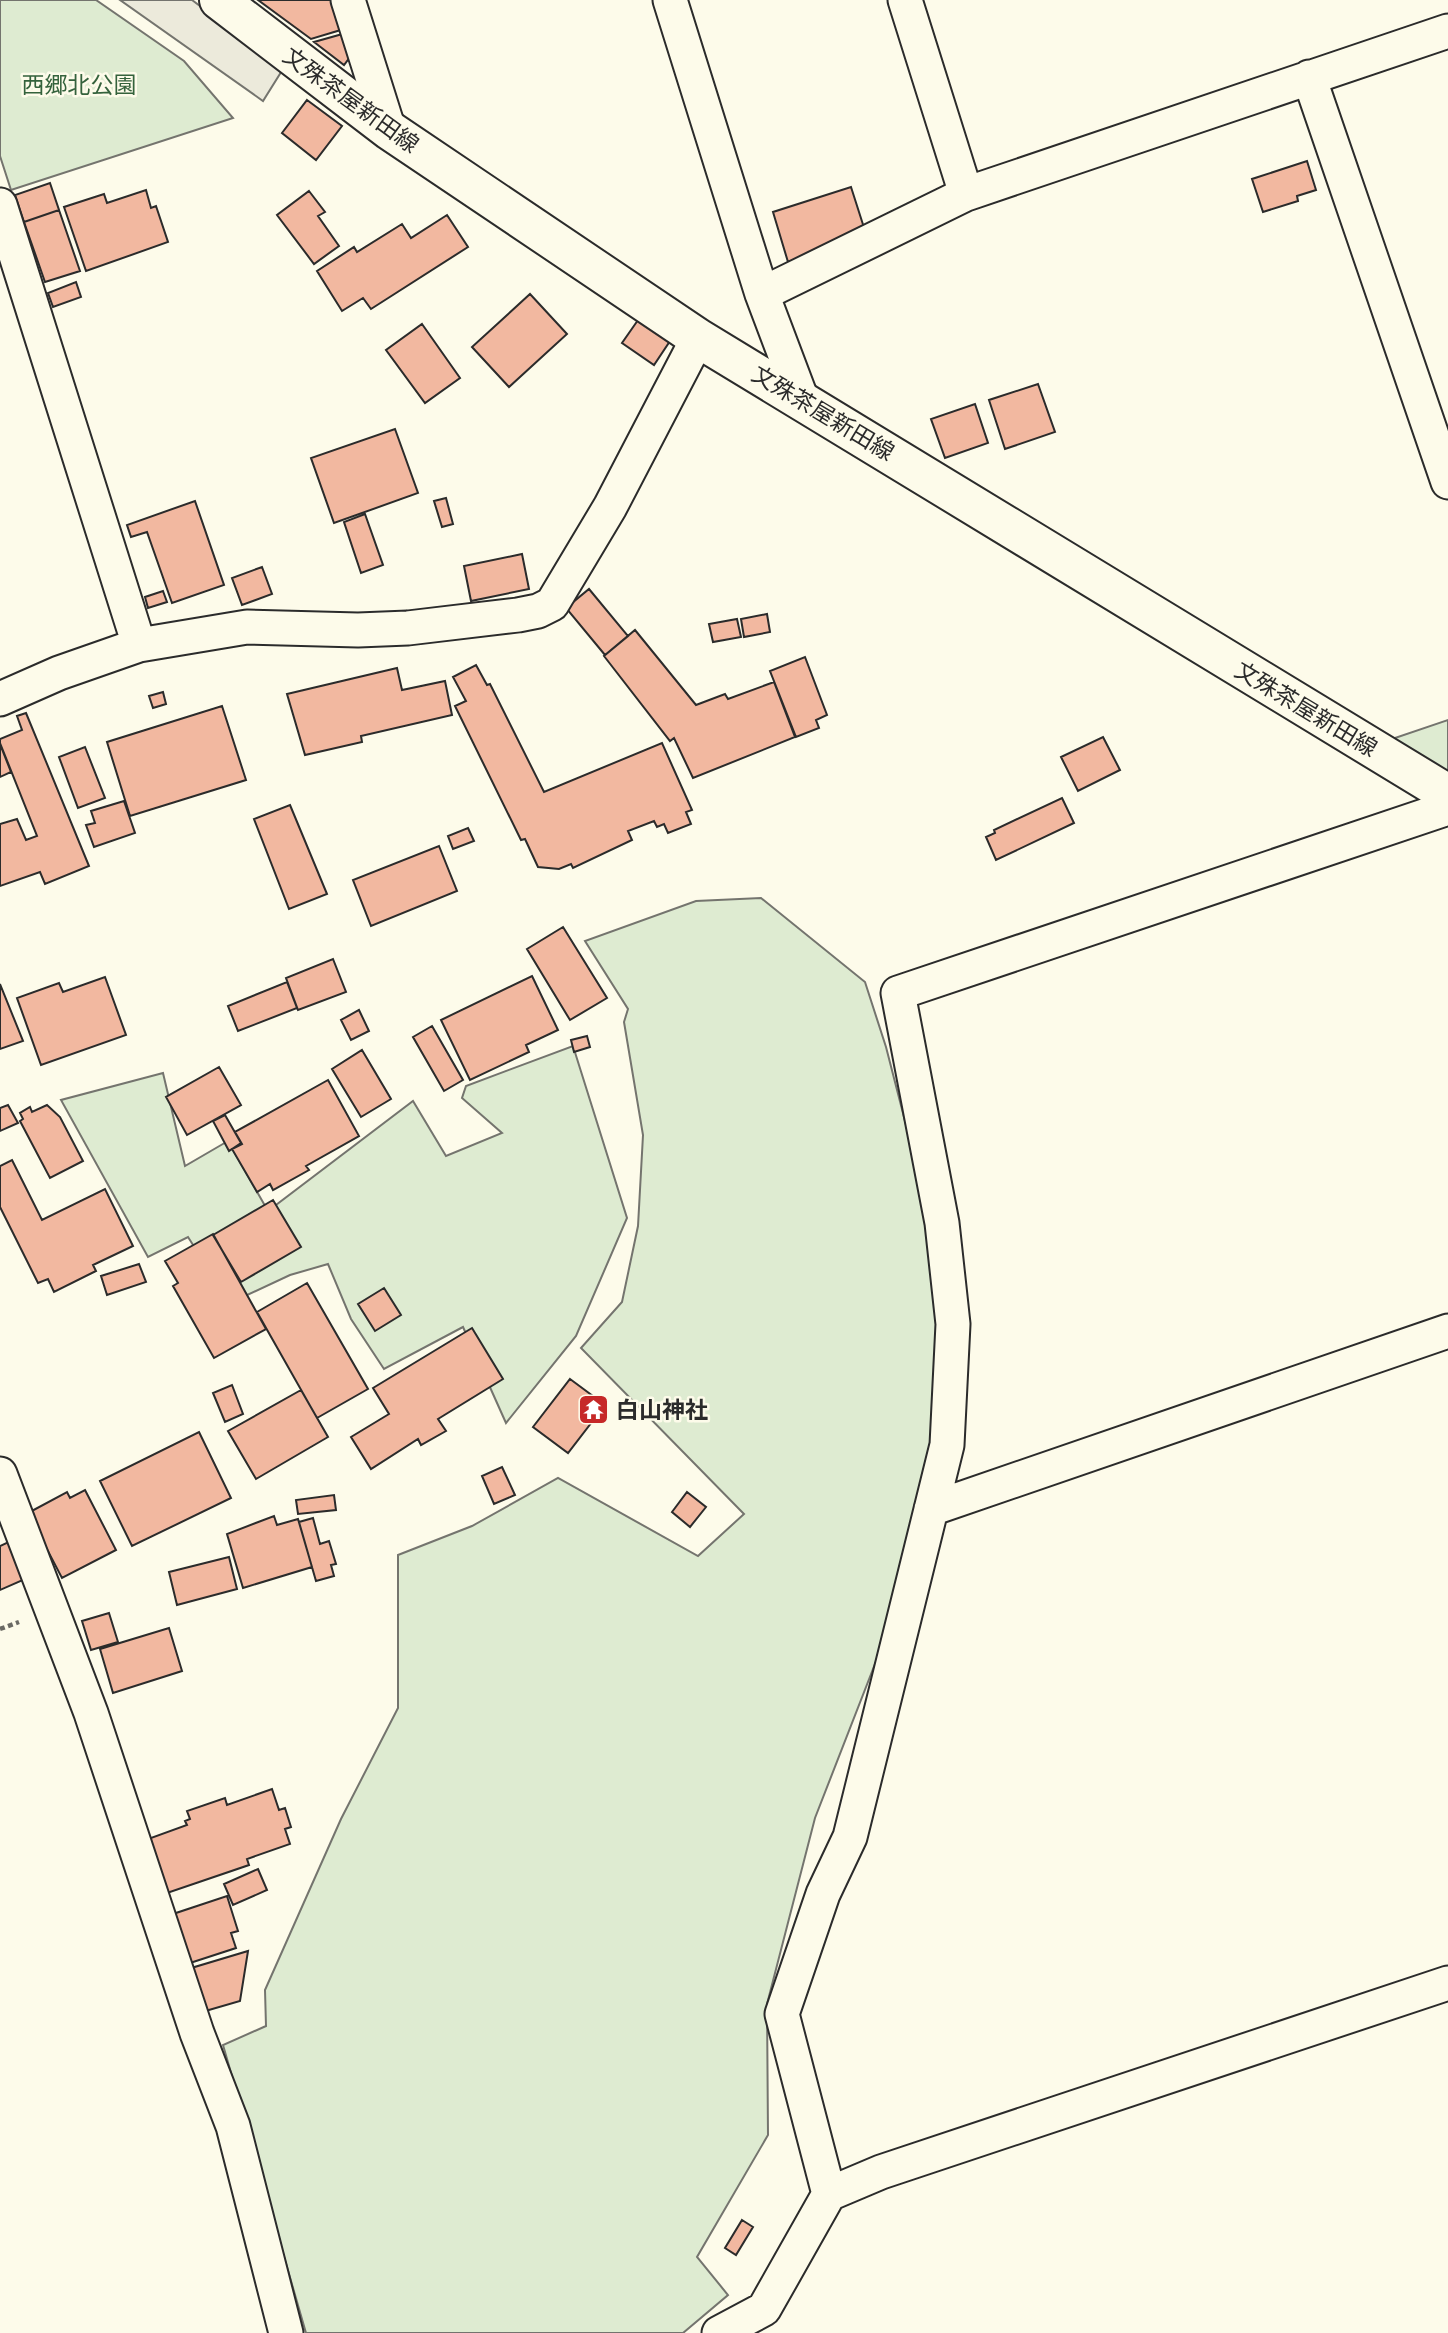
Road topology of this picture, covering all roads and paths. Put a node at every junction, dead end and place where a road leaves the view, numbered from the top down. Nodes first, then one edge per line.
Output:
1 (219, 0) edge
2 (348, 0) edge
3 (670, 0) edge
4 (905, 0) edge
5 (1448, 31) edge
6 (1309, 77) junction
7 (389, 130) junction
8 (966, 194) junction
9 (0, 205) edge
10 (762, 294) junction
11 (698, 338) junction
12 (802, 400) junction
13 (1448, 482) edge
14 (139, 645) junction
15 (0, 699) edge
16 (1448, 794) edge
17 (1448, 808) edge
18 (1448, 1331) edge
19 (0, 1474) edge
20 (931, 1509) junction
21 (1448, 1983) edge
22 (829, 2194) junction
23 (768, 2321) edge
24 (286, 2333) edge
25 (719, 2333) edge

1 - 7 main road, 文殊茶屋新田線
2 - 7 street
3 - 10 street
4 - 8 street
5 - 6 street
6 - 8 street
6 - 13 street
7 - 11 main road, 文殊茶屋新田線
8 - 10 street
9 - 14 street
10 - 12 street
11 - 12 main road, 文殊茶屋新田線
11 - 14 street
12 - 16 main road, 文殊茶屋新田線
14 - 15 street
17 - 20 street
18 - 20 street
19 - 24 street
20 - 22 street
21 - 22 street
22 - 23 street
23 - 25 street

